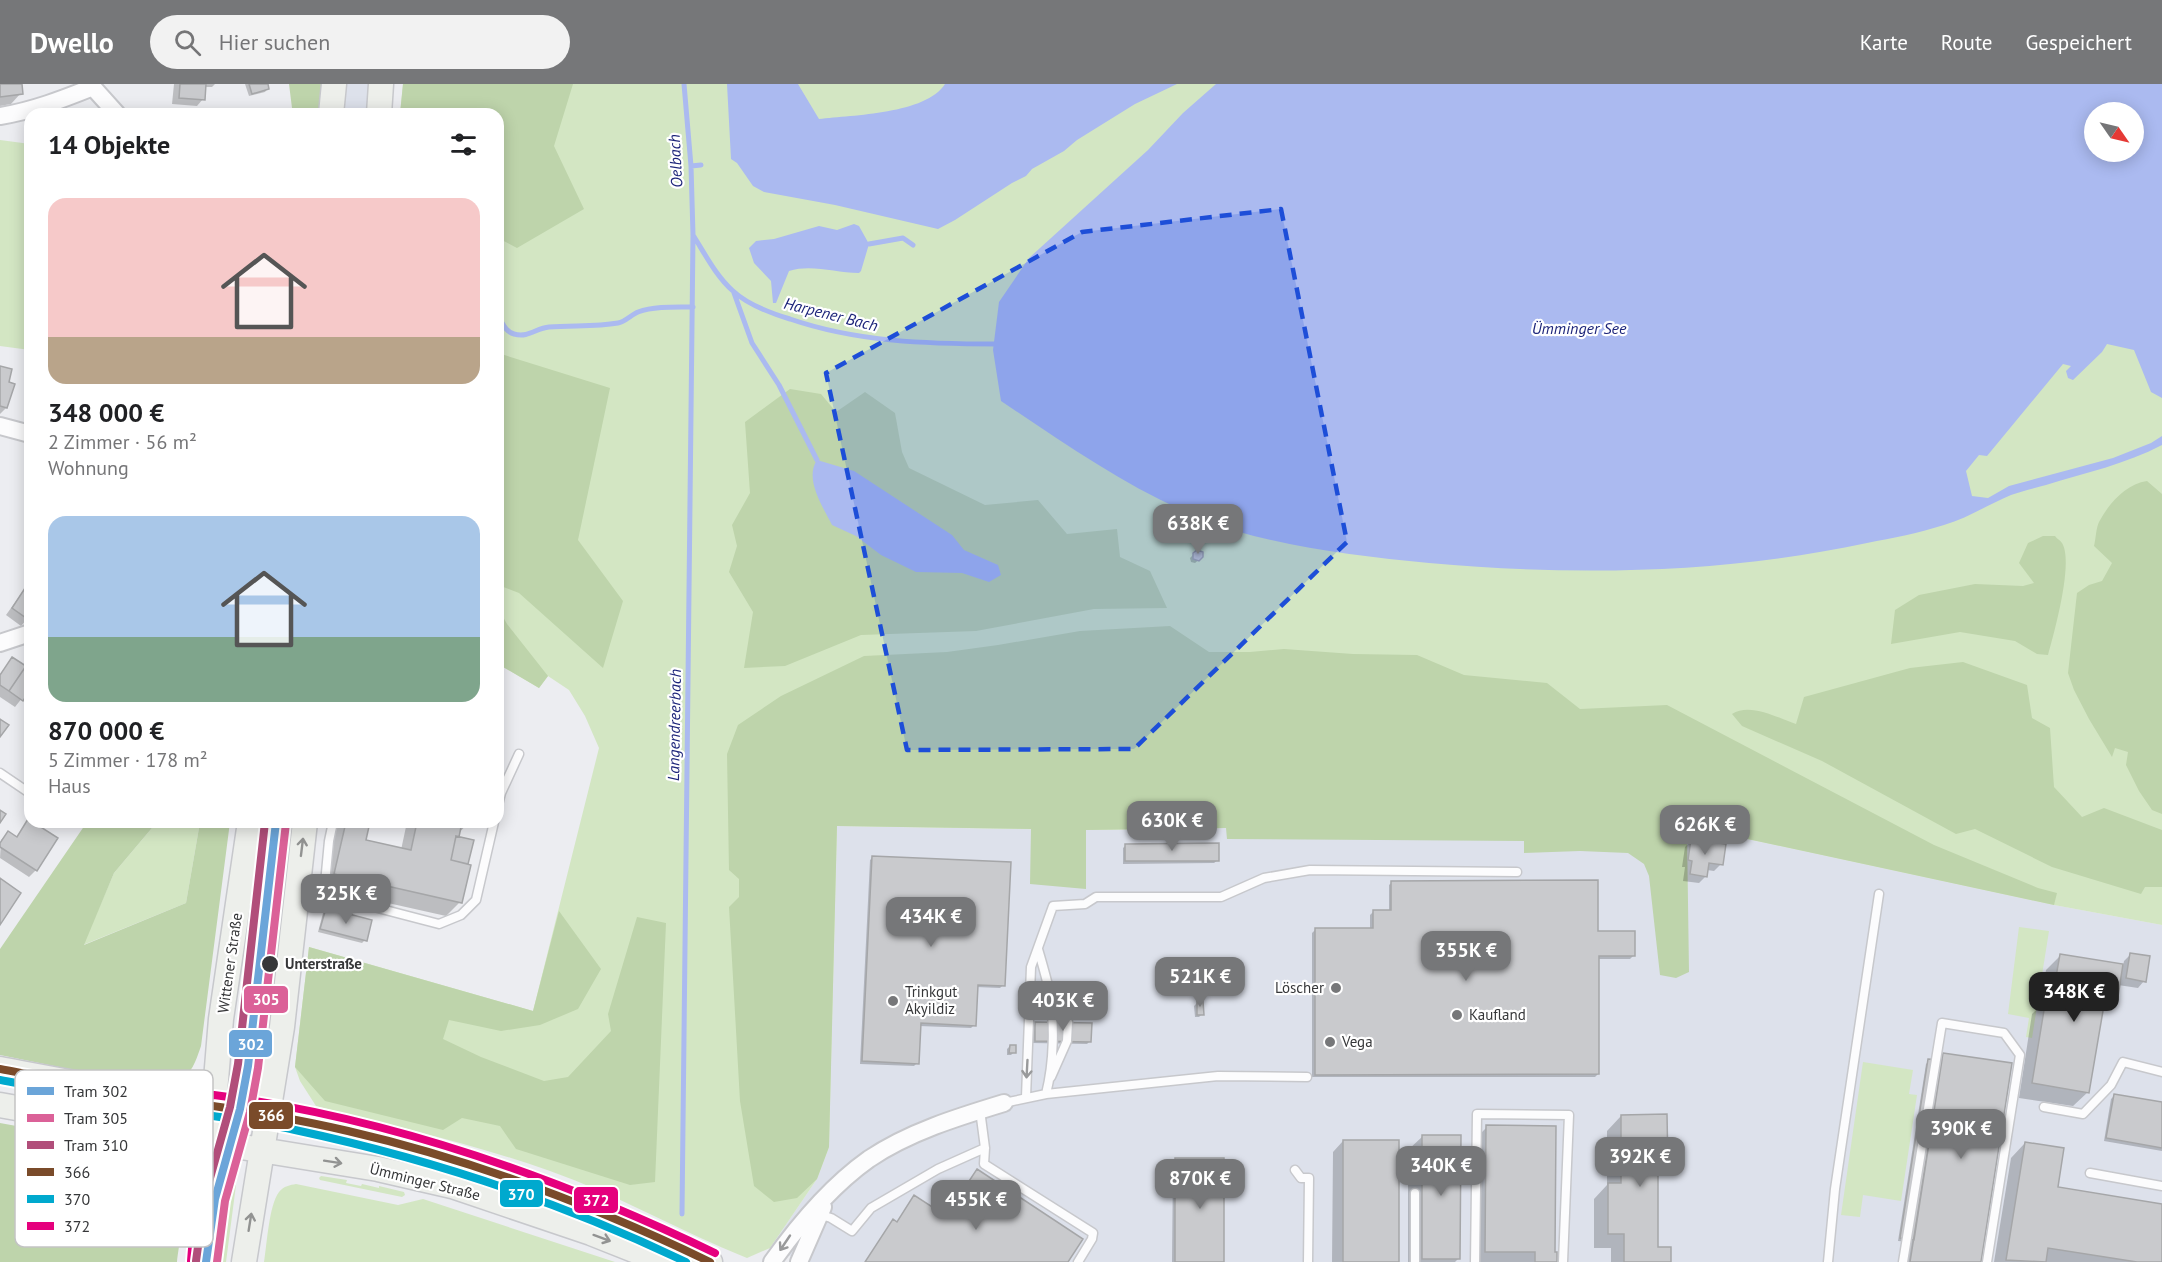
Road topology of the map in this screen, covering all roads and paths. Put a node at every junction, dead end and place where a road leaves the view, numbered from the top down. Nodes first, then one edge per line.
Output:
1 (334, 84) edge
2 (381, 84) edge
3 (91, 86) edge
4 (33, 108) edge
5 (111, 108) edge
6 (332, 108) edge
7 (379, 108) edge
8 (24, 111) edge
9 (0, 116) edge
10 (0, 426) edge
11 (24, 432) edge
12 (24, 635) edge
13 (0, 643) edge
14 (519, 754) dead end
15 (0, 773) edge
16 (504, 787) edge
17 (24, 789) edge
18 (249, 828) edge
19 (304, 828) edge
20 (332, 828) edge
21 (493, 828) edge
22 (1517, 872) dead end
23 (1879, 894) dead end
24 (1038, 949) junction
25 (1049, 991) junction
26 (0, 1069) edge
27 (15, 1072) edge
28 (2162, 1072) edge
29 (1307, 1077) dead end
30 (1048, 1082) junction
31 (1046, 1094) junction
32 (1026, 1097) junction
33 (1004, 1103) joint
34 (0, 1105) edge
35 (214, 1106) junction
36 (2044, 1107) dead end
37 (15, 1108) edge
38 (980, 1110) junction
39 (268, 1114) junction
40 (213, 1124) edge
41 (213, 1142) edge
42 (985, 1148) junction
43 (262, 1149) junction
44 (1295, 1170) dead end
45 (2090, 1173) dead end
46 (2162, 1186) edge
47 (1415, 1193) dead end
48 (815, 1214) junction
49 (202, 1247) edge
50 (201, 1262) edge
51 (244, 1262) edge
52 (664, 1262) edge
53 (710, 1262) edge
54 (772, 1262) edge
55 (799, 1262) edge
56 (1078, 1262) edge
57 (1308, 1262) edge
58 (1415, 1262) edge
59 (1475, 1262) edge
60 (1563, 1262) edge
61 (1828, 1262) edge
62 (1903, 1262) edge
63 (1987, 1262) edge

1 - 6 main road
2 - 7 main road
3 - 4 street
3 - 5 street
8 - 9 street
10 - 11 street
12 - 13 street
14 - 16 lane
15 - 17 lane
18 - 35 main road, Wittener Straße
39 -> 19 main road
20 - 21 lane
22 - 24 lane
23 - 61 lane
24 - 25 lane
24 -> 32 lane
25 - 30 lane
25 - 30 lane
26 - 27 main road, Ümminger Straße
28 - 36 lane
29 - 31 lane
30 - 31 lane
31 - 32 lane
32 - 33 lane
33 - 38 street
34 - 37 main road, Ümminger Straße
35 - 39 main road, Ümminger Straße
35 - 40 main road
38 - 42 lane
38 - 48 street
39 - 43 main road
39 - 53 main road, Ümminger Straße
41 - 43 main road, Ümminger Straße
42 - 48 lane
42 - 56 lane
51 -> 43 main road
43 -> 52 main road, Ümminger Straße
44 - 57 lane
45 - 46 lane
47 - 58 lane
48 -> 54 street
48 - 55 street
49 - 50 main road
59 - 60 lane
62 - 63 lane

